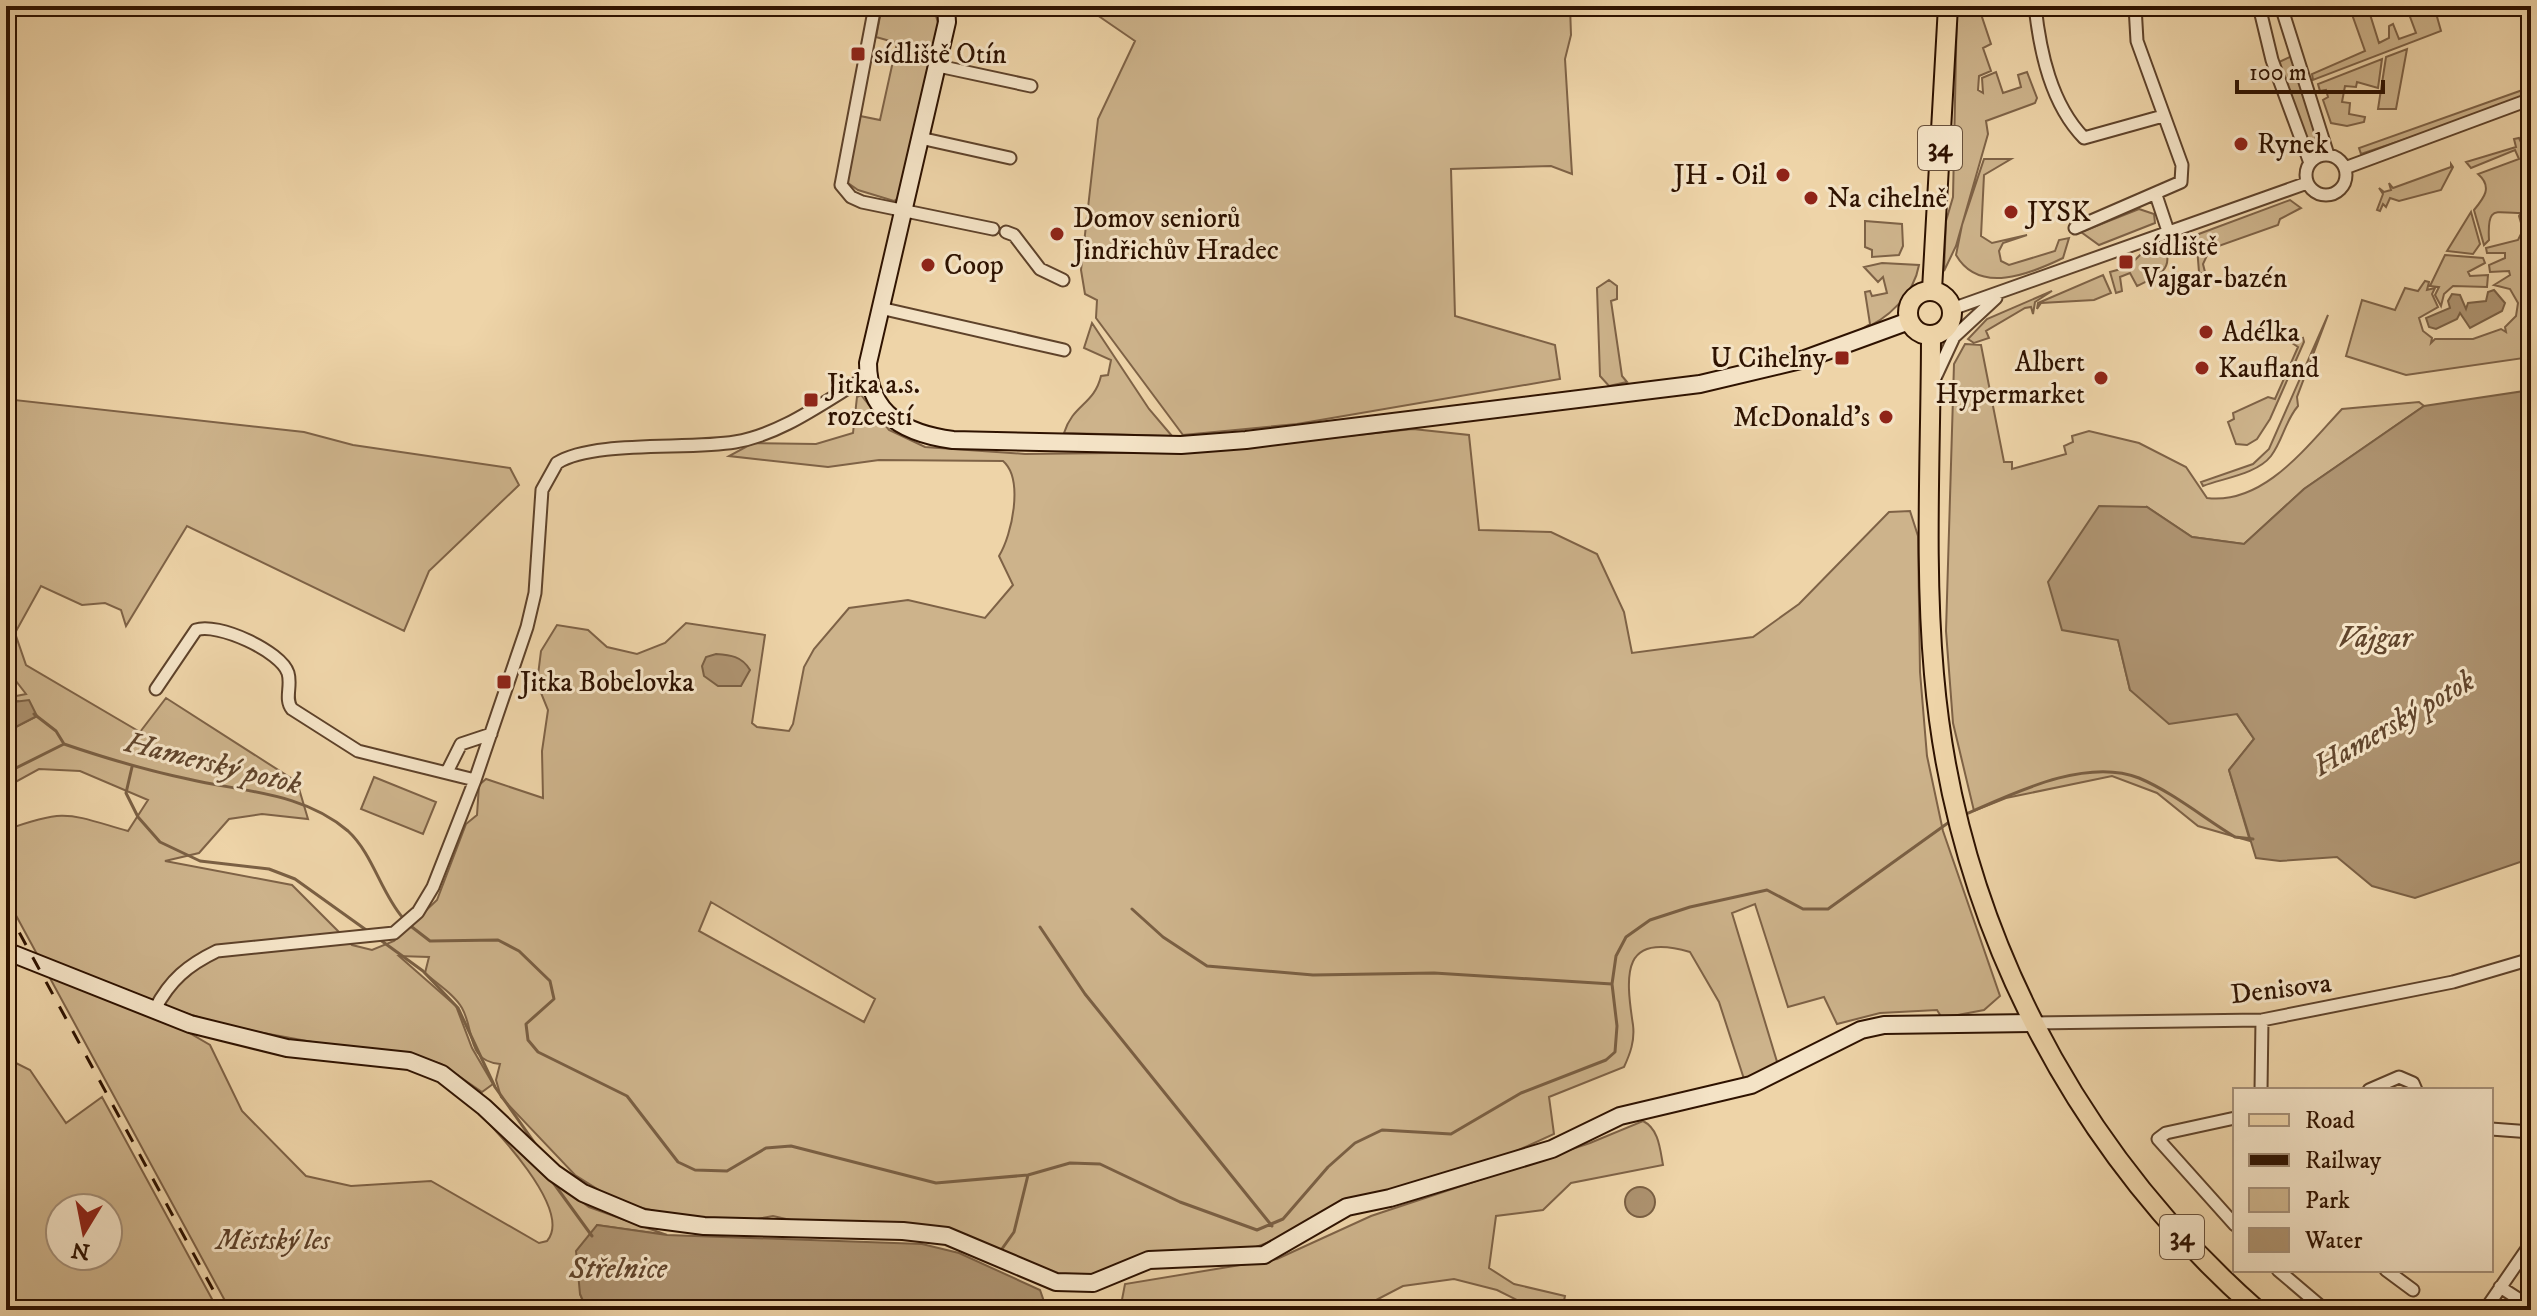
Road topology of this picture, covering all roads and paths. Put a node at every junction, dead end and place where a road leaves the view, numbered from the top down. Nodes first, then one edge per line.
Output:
1 (875, 6) edge
2 (946, 6) edge
3 (1948, 6) edge
4 (2035, 6) edge
5 (2135, 6) edge
6 (2259, 6) edge
7 (2281, 6) edge
8 (943, 67) dead end
9 (1031, 86) dead end
10 (2531, 99) edge
11 (2163, 116) junction
12 (920, 138) junction
13 (2328, 155) junction
14 (1010, 158) dead end
15 (2310, 163) junction
16 (2345, 168) junction
17 (2307, 183) junction
18 (2156, 195) junction
19 (903, 209) junction
20 (2075, 228) dead end
21 (2168, 231) junction
22 (1063, 280) dead end
23 (1932, 290) junction
24 (2004, 293) junction
25 (880, 308) junction
26 (1952, 309) junction
27 (1909, 321) junction
28 (1931, 335) junction
29 (1064, 350) dead end
30 (868, 376) junction
31 (1931, 386) junction
32 (156, 689) dead end
33 (491, 734) junction
34 (447, 772) junction
35 (475, 780) junction
36 (6, 951) edge
37 (2531, 959) edge
38 (155, 1009) junction
39 (2262, 1020) junction
40 (2032, 1023) junction
41 (2261, 1088) edge
42 (2374, 1088) edge
43 (2415, 1088) edge
44 (2233, 1118) edge
45 (2493, 1129) edge
46 (2531, 1132) edge
47 (2233, 1223) edge
48 (2531, 1243) edge
49 (2280, 1272) edge
50 (2389, 1272) edge
51 (2500, 1287) junction
52 (2413, 1290) dead end
53 (2531, 1307) edge
54 (2257, 1310) edge
55 (2325, 1310) edge
56 (2485, 1310) edge

1 - 19 street
2 - 12 street
3 - 23 main road, 34
4 - 11 street
5 - 11 street
6 - 15 street
7 - 13 street
8 - 9 street
10 - 16 street
11 - 18 street
12 - 14 street
12 - 19 street
13 - 15 street
13 - 16 street
15 - 17 street
16 - 17 street
17 - 21 street
18 - 20 street
18 - 21 street
19 - 22 street
19 - 25 street
21 - 24 street
23 - 26 main road
23 - 27 main road
24 - 26 street
24 - 31 street
25 - 29 street
25 - 30 street
26 - 28 main road
27 - 28 main road
27 - 30 street
28 - 31 main road, 34
30 - 33 street
31 - 40 main road, 34
32 - 34 street
33 - 34 street
33 - 35 street
34 - 35 street
35 - 38 street
36 - 38 street
37 - 39 street, Denisova
38 - 40 street
39 - 40 street, Denisova
39 - 41 street
40 - 54 main road, 34
42 - 43 street
44 - 47 street
45 - 46 street
48 - 51 street
49 - 55 street
50 - 52 street
51 - 53 street
51 - 56 street

